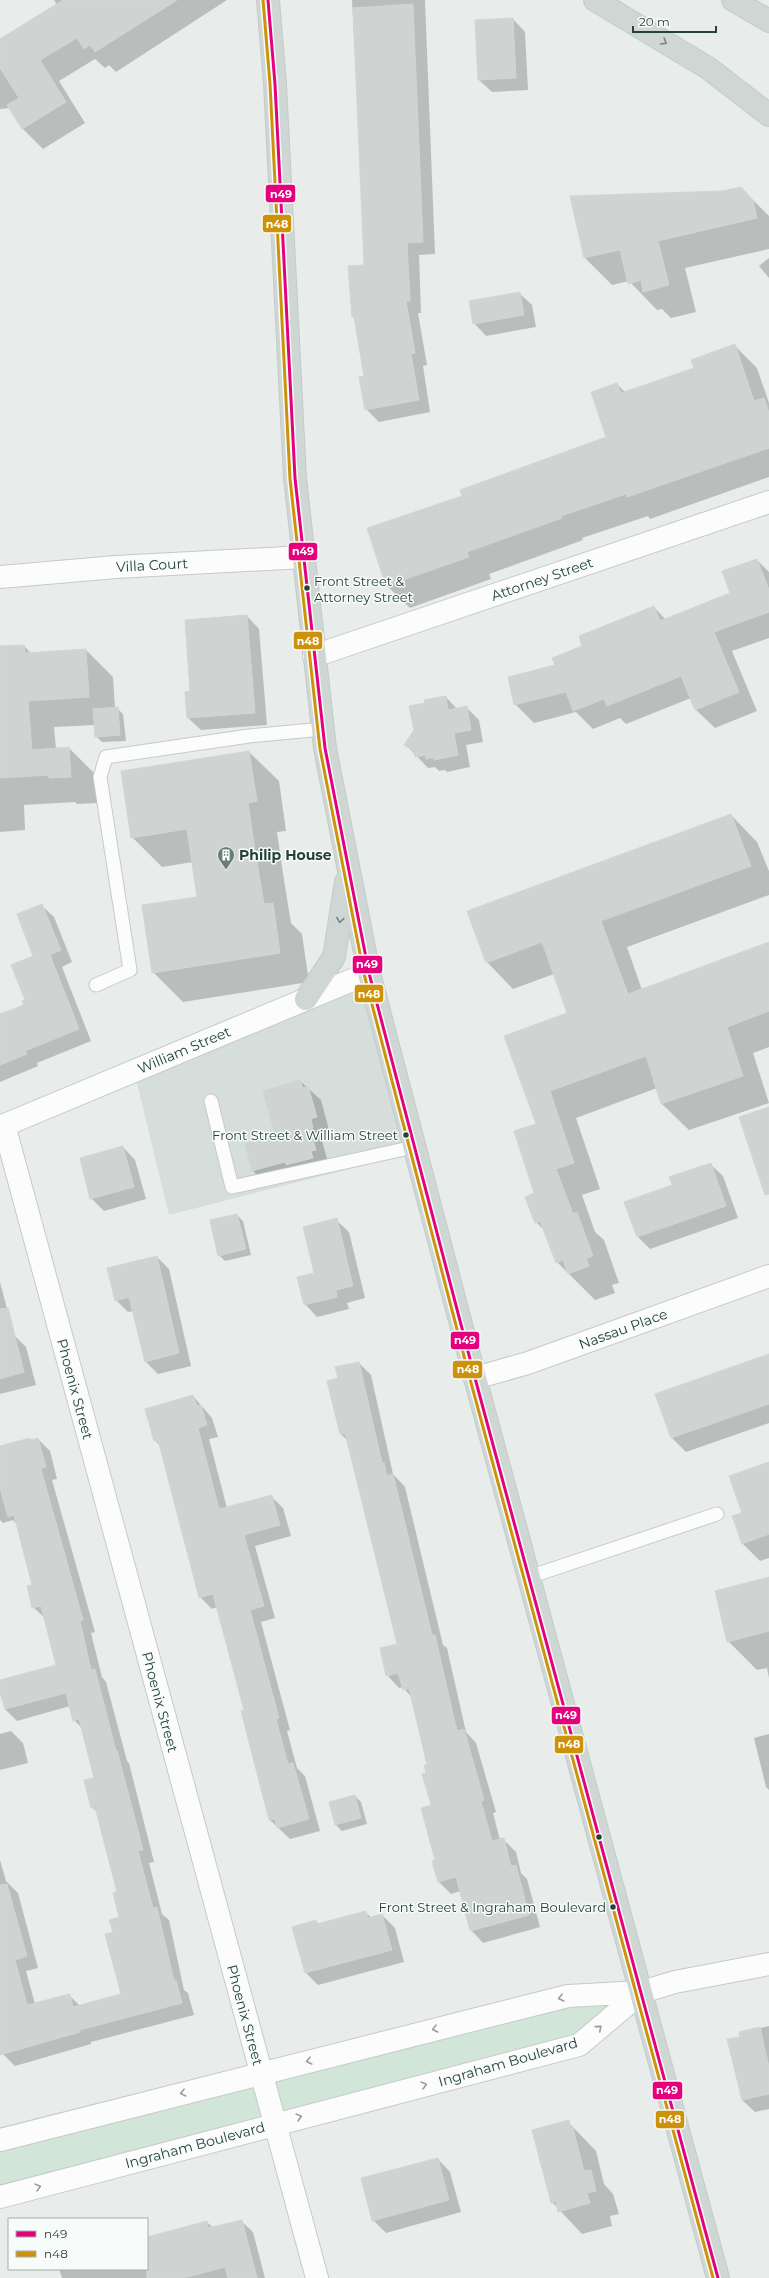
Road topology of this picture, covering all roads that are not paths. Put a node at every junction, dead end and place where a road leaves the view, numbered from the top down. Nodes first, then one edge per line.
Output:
1 (268, 0) edge
2 (595, 0) edge
3 (733, 0) edge
4 (769, 21) edge
5 (769, 115) edge
6 (769, 502) edge
7 (304, 557) junction
8 (0, 577) edge
9 (314, 656) junction
10 (323, 729) junction
11 (348, 868) junction
12 (369, 973) junction
13 (96, 985) dead end
14 (306, 999) junction
15 (211, 1101) dead end
16 (2, 1126) edge
17 (414, 1147) junction
18 (769, 1276) edge
19 (475, 1378) junction
20 (717, 1514) dead end
21 (529, 1577) junction
22 (769, 1964) edge
23 (642, 1992) junction
24 (261, 2073) junction
25 (276, 2123) junction
26 (0, 2140) edge
27 (0, 2197) edge
28 (317, 2278) edge
29 (718, 2278) edge

1 - 7 main road
2 -> 5 main road
3 - 4 main road
6 - 9 street, Attorney Street
7 - 8 street, Villa Court
7 - 9 main road
9 - 10 main road
10 - 11 main road
10 - 13 lane
11 - 12 main road
11 -> 14 main road
12 - 14 street, William Street
12 - 17 main road
14 - 16 street, William Street
15 - 17 lane
16 - 24 street, Phoenix Street
17 - 19 main road
18 - 19 street, Nassau Place
19 - 21 main road
20 - 21 lane
21 - 23 main road
22 - 23 street
23 -> 24 street
25 -> 23 street, Ingraham Boulevard
23 - 29 main road
24 - 25 street, Phoenix Street
24 -> 26 street
27 -> 25 street, Ingraham Boulevard
25 - 28 street, Phoenix Street

